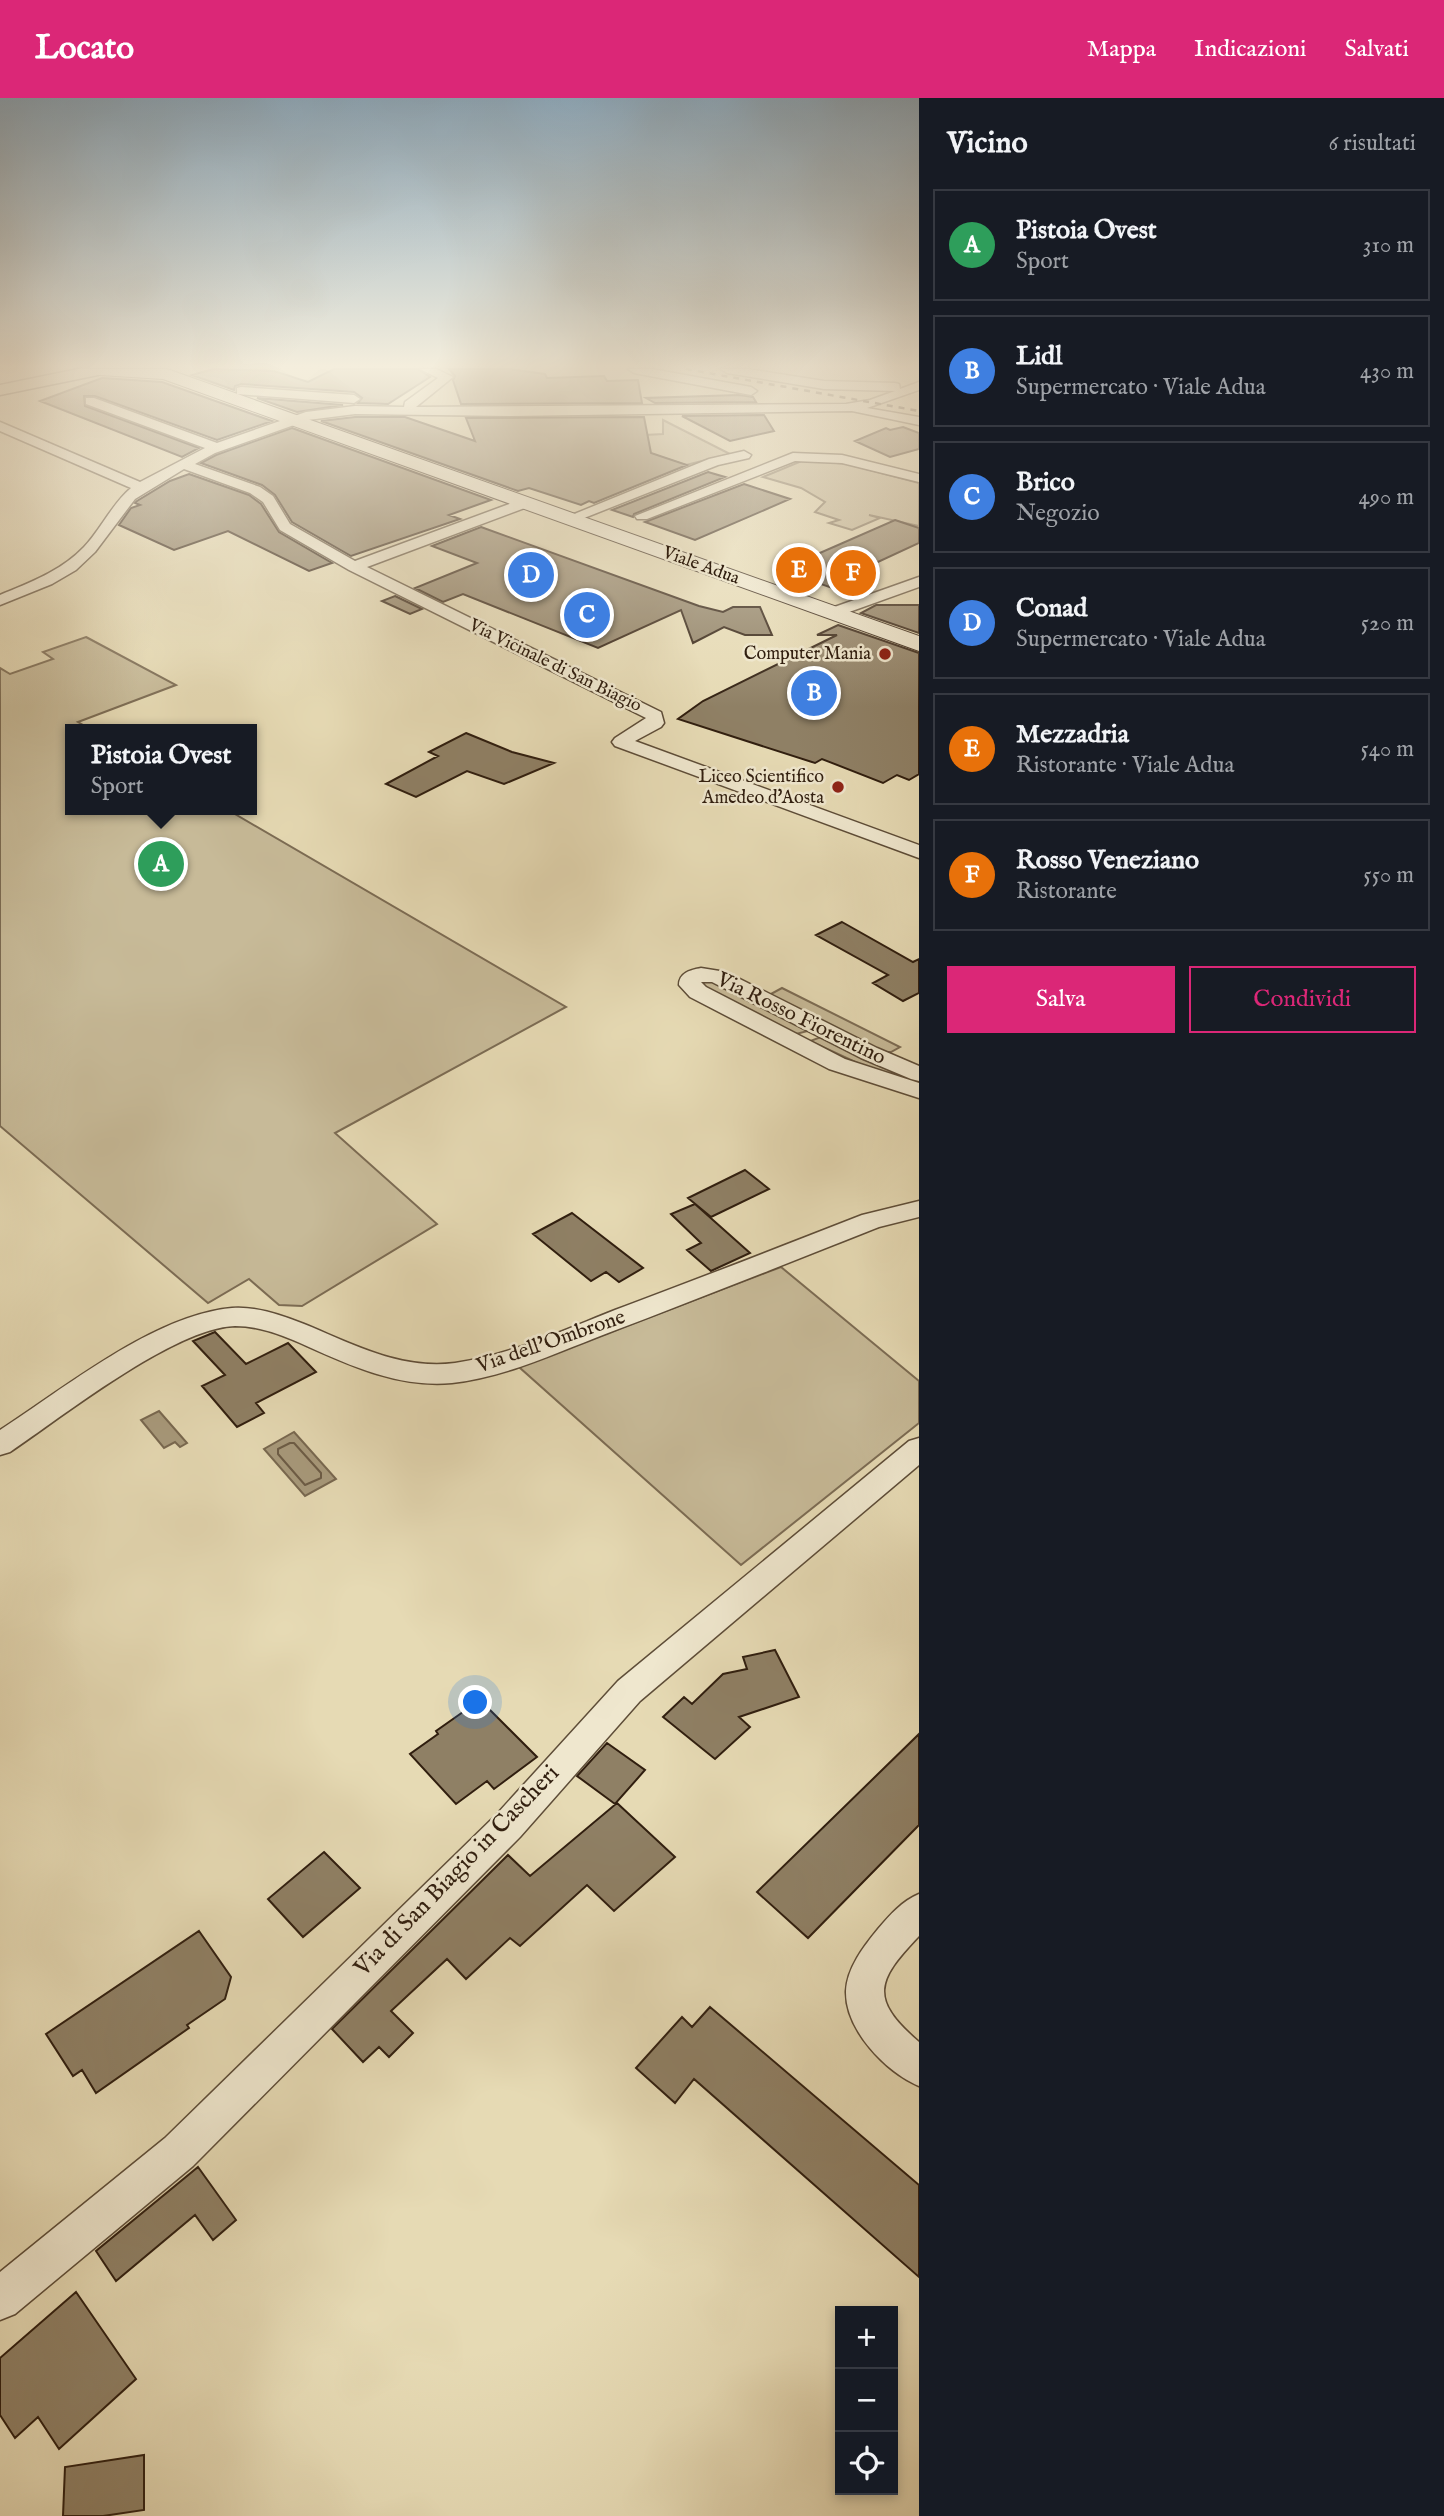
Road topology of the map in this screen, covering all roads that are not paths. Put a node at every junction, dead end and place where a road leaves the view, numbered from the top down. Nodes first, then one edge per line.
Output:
1 (129, 482) edge
2 (150, 482) edge
3 (230, 482) edge
4 (466, 482) edge
5 (664, 482) edge
6 (729, 482) edge
7 (141, 487) junction
8 (524, 503) junction
9 (642, 516) dead end
10 (569, 519) junction
11 (354, 567) junction
12 (919, 582) edge
13 (0, 600) edge
14 (832, 613) junction
15 (919, 644) edge
16 (919, 852) edge
17 (822, 1030) junction
18 (800, 1045) junction
19 (919, 1074) edge
20 (919, 1091) edge
21 (919, 1209) edge
22 (0, 1444) edge
23 (919, 1449) edge
24 (919, 1911) edge
25 (919, 2067) edge
26 (0, 2299) edge

1 - 7 street
2 - 7 street
3 - 11 street, Via Vicinale di San Biagio
4 - 8 main road, Viale Adua
5 - 10 street
6 - 9 street
7 - 13 street
8 - 10 main road, Viale Adua
8 - 11 street
10 - 14 main road, Viale Adua
11 - 16 street, Via Vicinale di San Biagio
12 - 14 street
14 - 15 main road, Viale Adua
17 - 18 street
17 - 18 street, Via Rosso Fiorentino
17 - 19 street, Via Rosso Fiorentino
18 - 20 street, Via Rosso Fiorentino
21 - 22 street, Via dell'Ombrone
23 - 26 street, Via di San Biagio in Cascheri
24 - 25 street

